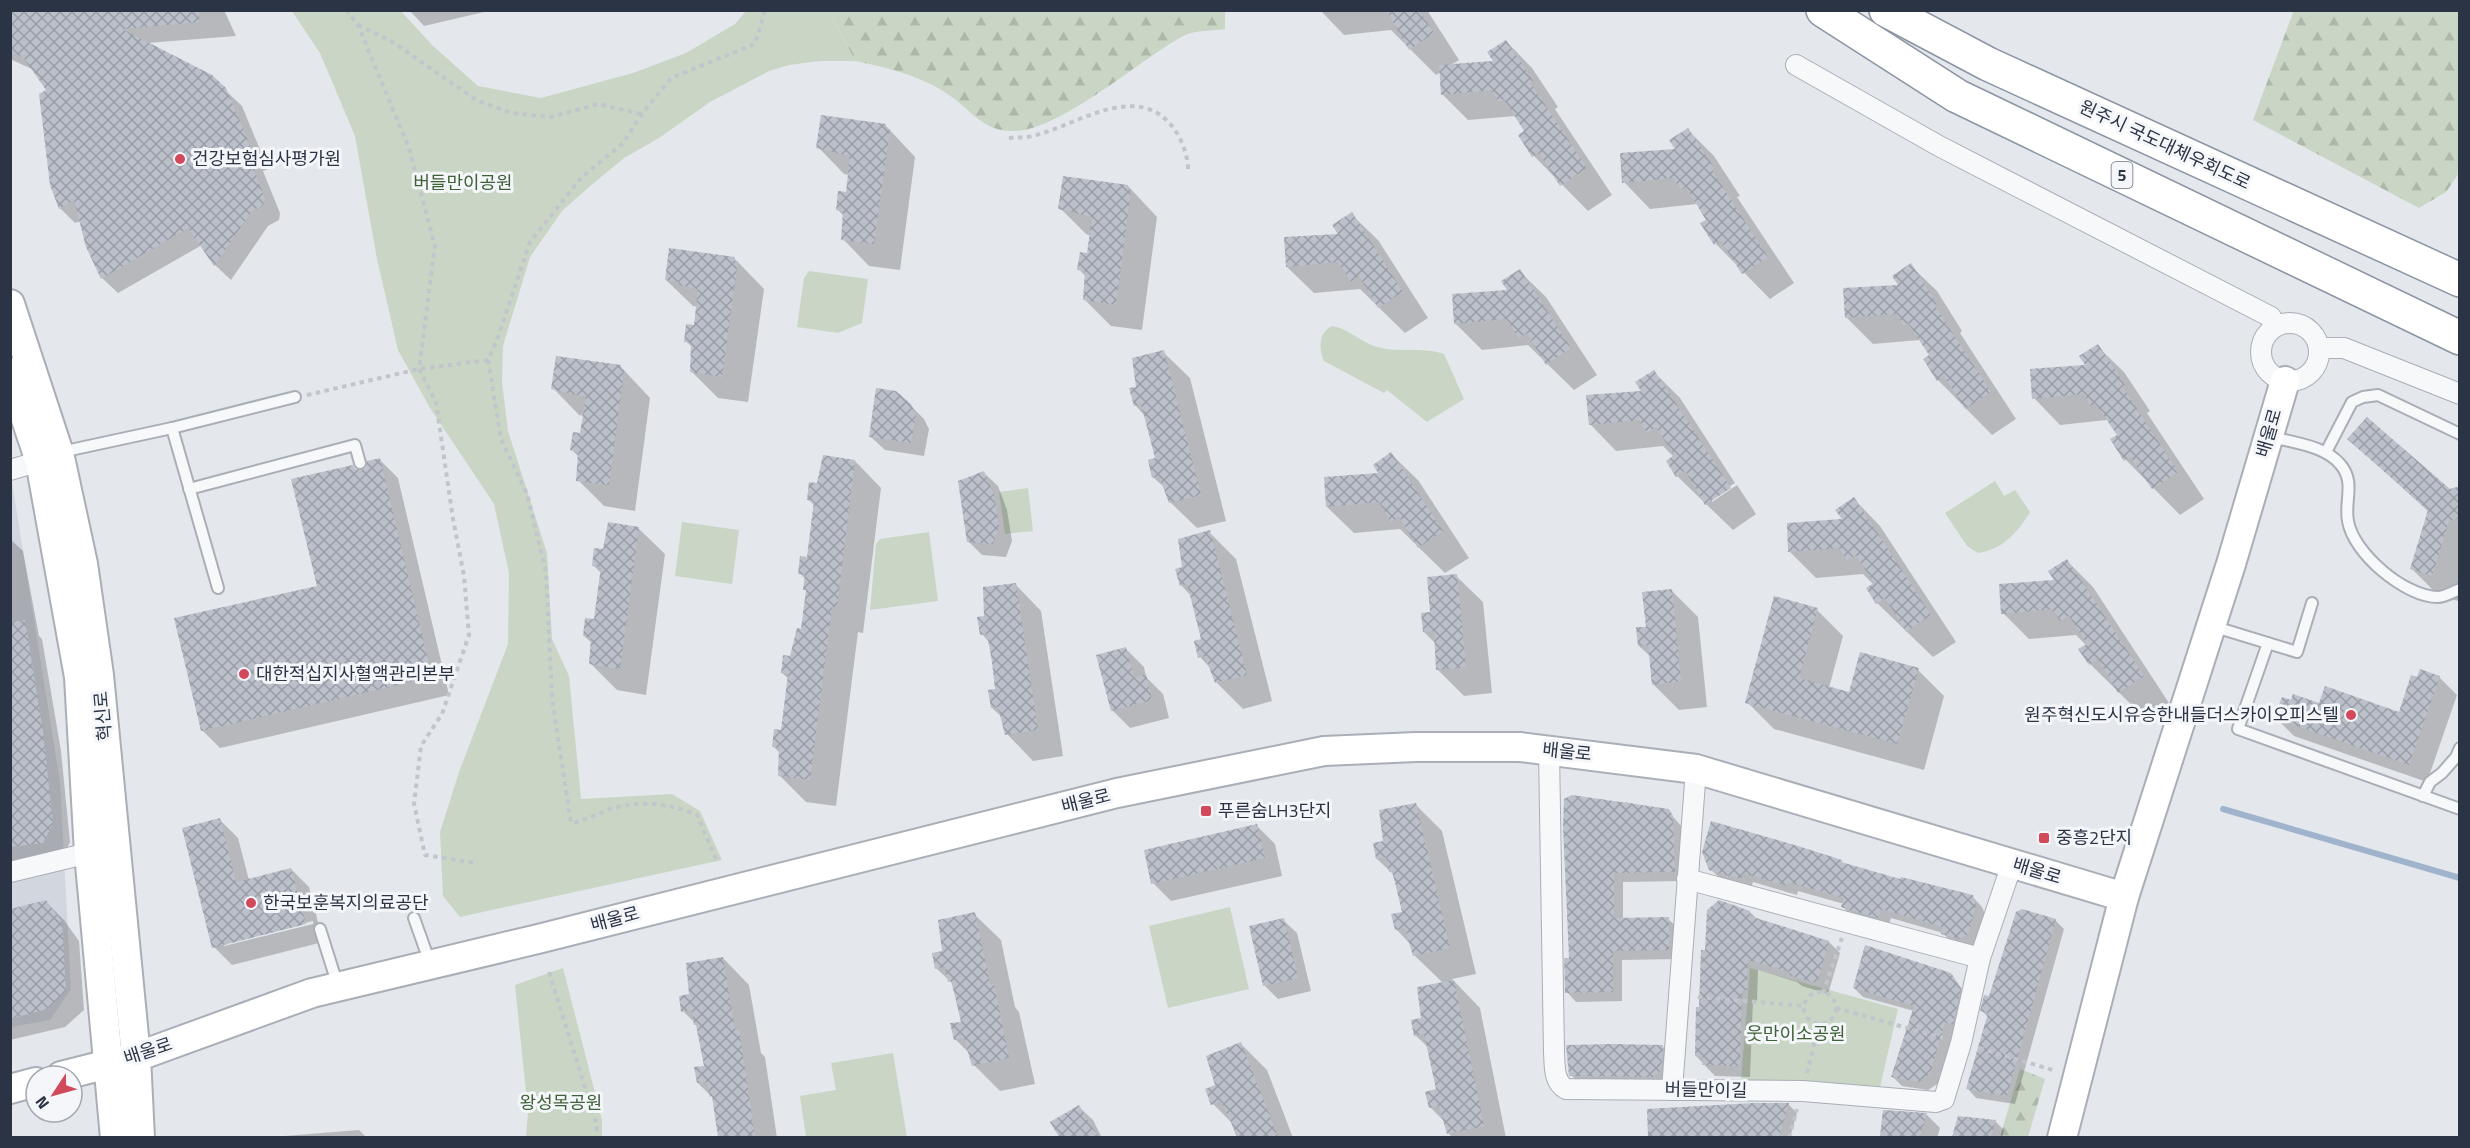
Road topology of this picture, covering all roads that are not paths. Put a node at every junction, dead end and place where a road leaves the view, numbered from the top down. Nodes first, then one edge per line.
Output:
1 (1823, 10) edge
2 (1886, 10) edge
3 (1796, 65) dead end
4 (2453, 277) edge
5 (10, 304) edge
6 (2275, 326) junction
7 (2460, 338) edge
8 (2319, 348) junction
9 (10, 372) edge
10 (2285, 381) junction
11 (2460, 394) edge
12 (295, 398) road end
13 (172, 428) junction
14 (2460, 434) edge
15 (2268, 436) junction
16 (2326, 452) junction
17 (49, 457) junction
18 (360, 463) dead end
19 (10, 470) edge
20 (189, 489) junction
21 (218, 588) dead end
22 (2460, 590) edge
23 (2312, 603) dead end
24 (2211, 626) junction
25 (2268, 643) junction
26 (2460, 748) edge
27 (1549, 751) junction
28 (1696, 769) junction
29 (2424, 796) junction
30 (2460, 809) edge
31 (89, 853) junction
32 (2012, 864) junction
33 (10, 872) edge
34 (1687, 879) junction
35 (2124, 897) junction
36 (414, 918) dead end
37 (320, 929) dead end
38 (1980, 958) junction
39 (430, 964) junction
40 (339, 987) junction
41 (136, 1057) junction
42 (108, 1064) junction
43 (84, 1070) edge
44 (1672, 1090) junction
45 (115, 1137) edge
46 (140, 1137) edge
47 (2062, 1137) edge

1 - 7 highway, 5
2 - 4 highway, 원주시 국도대체우회도로
3 - 6 street
5 - 17 street, 혁신로
6 - 8 street
6 - 10 street
8 - 10 street
8 - 11 street
9 - 17 street, 혁신로
10 - 15 street, 배울로
12 - 13 lane
13 - 17 lane
13 - 20 lane
14 - 16 lane
15 - 16 lane
15 - 24 street, 배울로
16 - 22 lane
17 - 19 street
17 - 31 street, 혁신로
17 - 41 street, 혁신로
18 - 20 lane
20 - 21 lane
23 - 25 lane
24 - 25 lane
24 - 35 street, 배울로
25 - 29 lane
26 - 29 lane
27 - 28 street, 배울로
27 - 39 street, 배울로
27 - 44 street, 버들만이길
28 - 32 street, 배울로
28 - 34 street
29 - 30 lane
31 - 33 street
31 - 42 street, 혁신로
32 - 35 street, 배울로
32 - 38 street, 버들만이길
34 - 38 street
34 - 44 street
35 - 47 street, 배울로
36 - 39 lane
37 - 40 lane
38 - 44 street, 버들만이길
39 - 40 street, 배울로
40 - 41 street, 배울로
41 - 42 street, 배울로
41 - 46 street, 혁신로
42 - 43 street, 배울로
42 - 45 street, 혁신로

